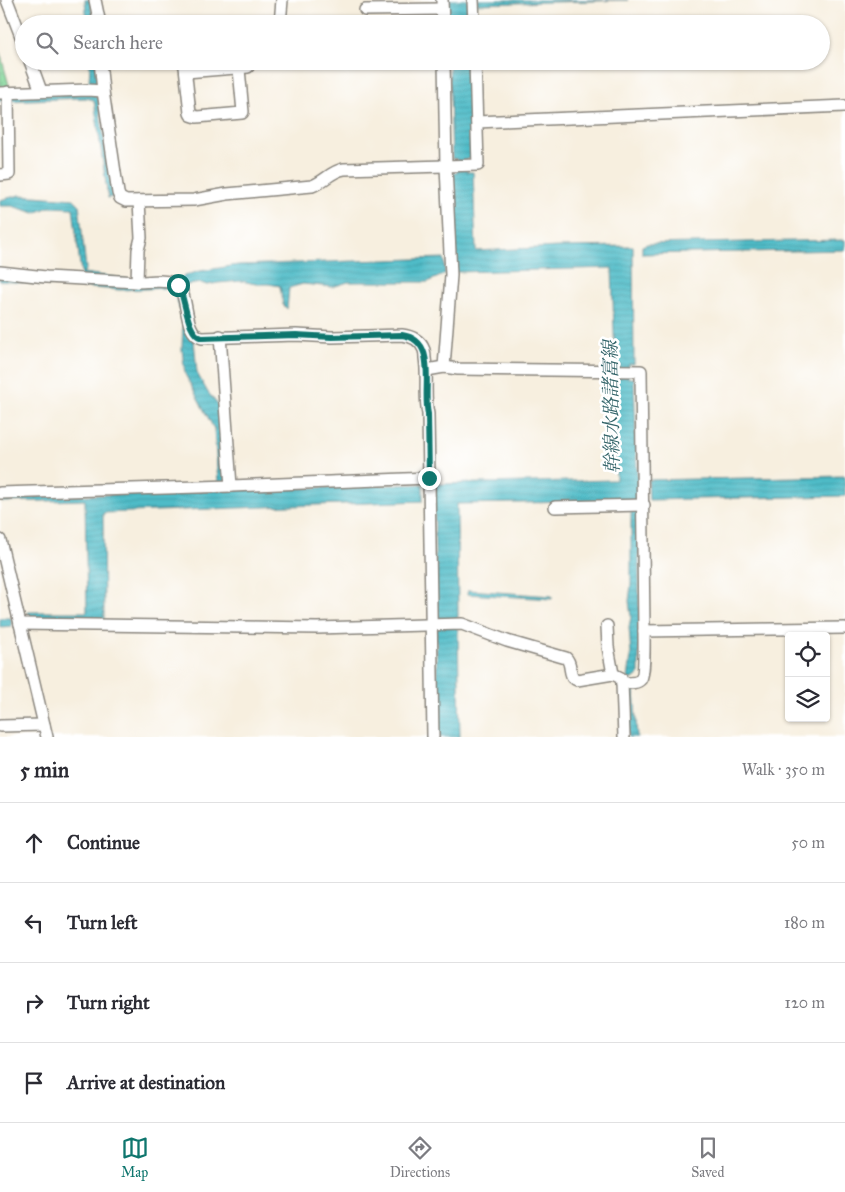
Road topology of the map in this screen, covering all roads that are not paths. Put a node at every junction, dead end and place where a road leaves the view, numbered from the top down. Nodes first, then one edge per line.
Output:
1 (7, 0) edge
2 (95, 0) edge
3 (282, 0) edge
4 (473, 0) edge
5 (391, 5) edge
6 (442, 5) edge
7 (365, 10) dead end
8 (98, 15) edge
9 (281, 15) edge
10 (474, 15) edge
11 (15, 21) edge
12 (33, 70) edge
13 (101, 70) edge
14 (215, 70) edge
15 (244, 70) edge
16 (445, 70) edge
17 (475, 70) edge
18 (186, 72) joint
19 (41, 91) junction
20 (103, 91) junction
21 (6, 96) edge
22 (845, 106) edge
23 (478, 122) junction
24 (4, 126) edge
25 (457, 165) junction
26 (0, 175) edge
27 (139, 201) junction
28 (0, 272) edge
29 (137, 282) junction
30 (220, 336) junction
31 (444, 367) junction
32 (427, 370) junction
33 (231, 486) junction
34 (429, 487) junction
35 (0, 493) edge
36 (644, 505) junction
37 (555, 507) dead end
38 (1, 545) edge
39 (20, 624) junction
40 (441, 625) junction
41 (607, 626) dead end
42 (845, 628) edge
43 (644, 631) junction
44 (612, 674) junction
45 (628, 683) junction
46 (44, 725) junction
47 (0, 726) edge
48 (47, 737) edge
49 (433, 737) edge
50 (624, 737) edge

1 - 11 street
2 - 8 street
3 - 9 street
4 - 10 street
5 - 6 street
5 - 7 street
12 - 19 street
13 - 20 street
14 - 18 street
15 - 18 street
16 - 25 street
17 - 23 street
19 - 20 street
19 - 21 street
20 - 27 street
21 - 24 street
22 - 23 street
23 - 25 street
24 - 26 street
25 - 27 street
25 - 31 street
27 - 29 street
28 - 29 street
29 - 30 street
30 - 32 street
30 - 33 street
31 - 32 street
31 - 36 street
32 - 34 street
33 - 34 street
33 - 35 street
34 - 40 street
36 - 37 street
36 - 43 street
38 - 39 street
39 - 40 street
39 - 46 street
40 - 44 street
40 - 49 street
41 - 44 street
42 - 43 street
43 - 45 street
44 - 45 street
45 - 50 street
46 - 47 street
46 - 48 street

